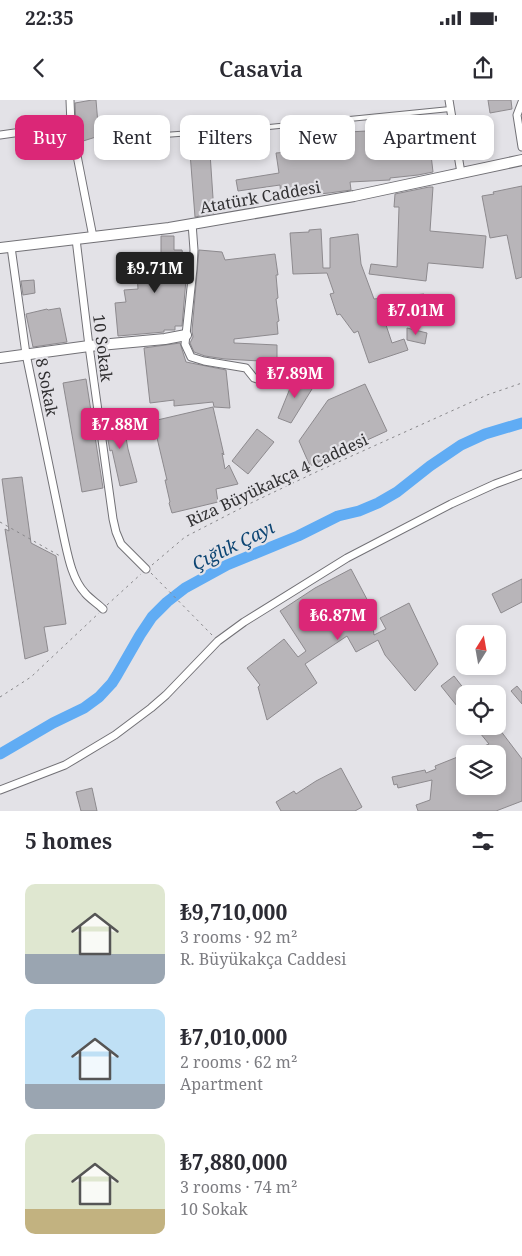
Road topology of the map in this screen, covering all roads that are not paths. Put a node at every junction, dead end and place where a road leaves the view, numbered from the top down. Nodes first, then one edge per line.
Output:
1 (70, 100) edge
2 (449, 100) edge
3 (522, 102) edge
4 (450, 109) junction
5 (71, 115) edge
6 (15, 133) edge
7 (0, 135) edge
8 (170, 135) edge
9 (522, 147) edge
10 (78, 160) edge
11 (522, 160) edge
12 (461, 172) junction
13 (192, 224) junction
14 (93, 237) junction
15 (76, 239) junction
16 (12, 247) junction
17 (0, 248) edge
18 (186, 335) junction
19 (88, 346) junction
20 (26, 354) junction
21 (0, 358) edge
22 (266, 382) dead end
23 (522, 474) edge
24 (146, 569) road end
25 (103, 608) road end
26 (0, 790) edge

1 - 5 street
2 - 4 street
3 - 9 street
4 - 8 lane
4 - 12 street
6 - 7 street
10 - 14 street
11 - 12 street, Atatürk Caddesi
12 - 13 street, Atatürk Caddesi
13 - 14 street, Atatürk Caddesi
13 - 18 street
14 - 15 street, Atatürk Caddesi
15 - 16 street, Atatürk Caddesi
15 - 19 street, 10 Sokak
16 - 17 street, Atatürk Caddesi
16 - 20 street, 8 Sokak
18 - 19 street
18 - 22 street
19 - 20 street
19 - 24 street, 10 Sokak
20 - 21 street
20 - 25 street, 8 Sokak
23 - 26 street

